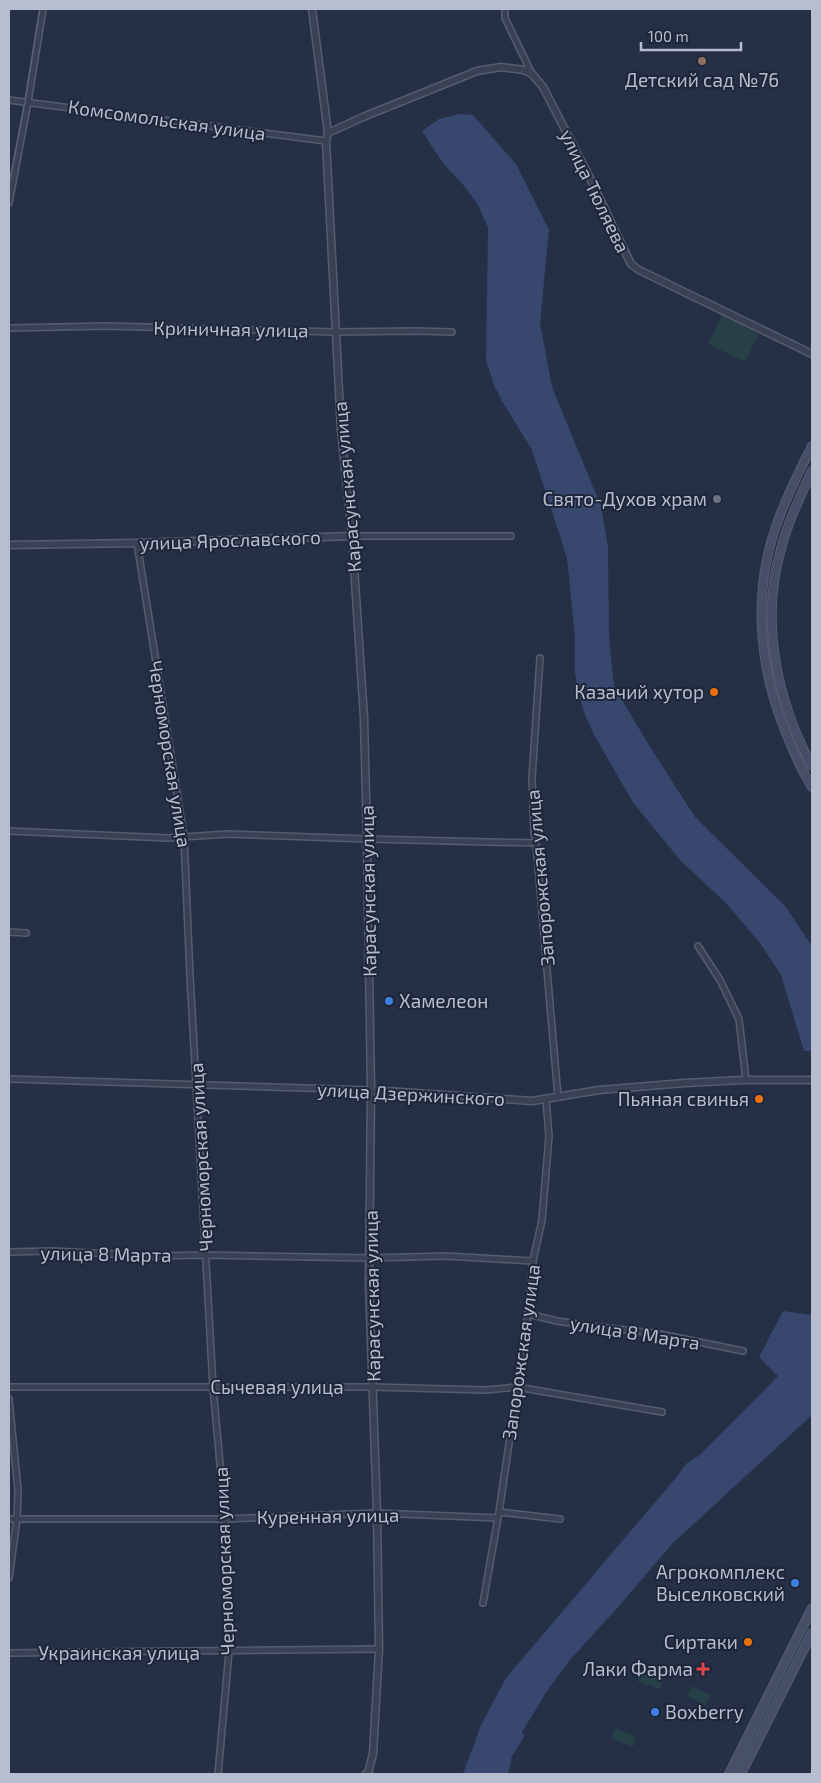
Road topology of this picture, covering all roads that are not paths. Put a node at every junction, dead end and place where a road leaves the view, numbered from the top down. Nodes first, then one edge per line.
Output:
1 (43, 9) edge
2 (312, 9) edge
3 (505, 9) edge
4 (532, 74) junction
5 (9, 100) edge
6 (28, 102) junction
7 (328, 133) junction
8 (326, 141) junction
9 (9, 203) edge
10 (9, 328) edge
11 (335, 332) junction
12 (452, 332) dead end
13 (812, 354) edge
14 (812, 446) edge
15 (812, 471) edge
16 (352, 536) junction
17 (511, 536) dead end
18 (137, 543) junction
19 (9, 545) edge
20 (540, 658) dead end
21 (812, 768) edge
22 (804, 774) junction
23 (812, 787) edge
24 (9, 831) edge
25 (184, 837) junction
26 (367, 840) junction
27 (536, 842) junction
28 (9, 932) edge
29 (26, 932) dead end
30 (698, 946) dead end
31 (9, 1079) edge
32 (746, 1080) junction
33 (812, 1080) edge
34 (198, 1086) junction
35 (371, 1090) junction
36 (558, 1097) junction
37 (546, 1099) junction
38 (9, 1252) edge
39 (206, 1255) junction
40 (370, 1258) junction
41 (533, 1261) junction
42 (528, 1314) junction
43 (742, 1351) dead end
44 (9, 1387) edge
45 (213, 1387) junction
46 (373, 1387) junction
47 (517, 1387) junction
48 (9, 1399) edge
49 (662, 1412) dead end
50 (11, 1439) edge
51 (377, 1513) junction
52 (498, 1515) junction
53 (225, 1518) junction
54 (9, 1519) edge
55 (17, 1519) junction
56 (560, 1520) dead end
57 (9, 1578) edge
58 (482, 1603) dead end
59 (812, 1608) edge
60 (812, 1633) edge
61 (379, 1649) junction
62 (229, 1652) junction
63 (9, 1653) edge
64 (218, 1774) edge
65 (368, 1774) edge
66 (728, 1774) edge
67 (741, 1774) edge

1 - 6 street
2 - 7 street, Карасунская улица
3 - 4 street
4 - 7 street
4 - 13 street, улица Тюляева
5 - 6 street, Комсомольская улица
6 - 8 street, Комсомольская улица
6 - 9 street
7 - 8 street, Карасунская улица
8 - 11 street, Карасунская улица
10 - 11 street, Криничная улица
11 - 12 street, Криничная улица
11 - 16 street, Карасунская улица
14 - 22 main road
15 - 21 main road
16 - 17 street, улица Ярославского
16 - 18 street, улица Ярославского
16 - 26 street, Карасунская улица
18 - 19 street, улица Ярославского
18 - 25 street, Черноморская улица
20 - 27 street, Запорожская улица
21 - 22 main road
22 - 23 main road
24 - 25 street
25 - 26 street
25 - 34 street, Черноморская улица
26 - 27 street
26 - 35 street, Карасунская улица
27 - 36 street, Запорожская улица
28 - 29 street
30 - 32 street
31 - 34 street, улица Дзержинского
32 - 33 street, улица Дзержинского
32 - 36 street, улица Дзержинского
34 - 35 street, улица Дзержинского
34 - 39 street, Черноморская улица
35 - 37 street, улица Дзержинского
35 - 40 street, Карасунская улица
36 - 37 street, улица Дзержинского
37 - 41 street, Запорожская улица
38 - 39 street, улица 8 Марта
39 - 40 street, улица 8 Марта
39 - 45 street, Черноморская улица
40 - 41 street, улица 8 Марта
40 - 46 street, Карасунская улица
41 - 42 street, Запорожская улица
42 - 43 street, улица 8 Марта
42 - 47 street, Запорожская улица
44 - 45 street, Сычевая улица
45 - 46 street, Сычевая улица
45 - 53 street, Черноморская улица
46 - 47 street, Сычевая улица
46 - 51 street, Карасунская улица
47 - 49 street, Сычевая улица
47 - 52 street, Запорожская улица
48 - 50 street
50 - 55 street
51 - 52 street, Куренная улица
51 - 53 street, Куренная улица
51 - 61 street, Карасунская улица
52 - 56 street, Куренная улица
52 - 58 street, Запорожская улица
53 - 55 street, Куренная улица
53 - 62 street, Черноморская улица
54 - 55 street, Куренная улица
55 - 57 street
59 - 66 main road
60 - 67 main road
61 - 62 street, Украинская улица
61 - 65 street, Карасунская улица
62 - 63 street, Украинская улица
62 - 64 street, Черноморская улица

